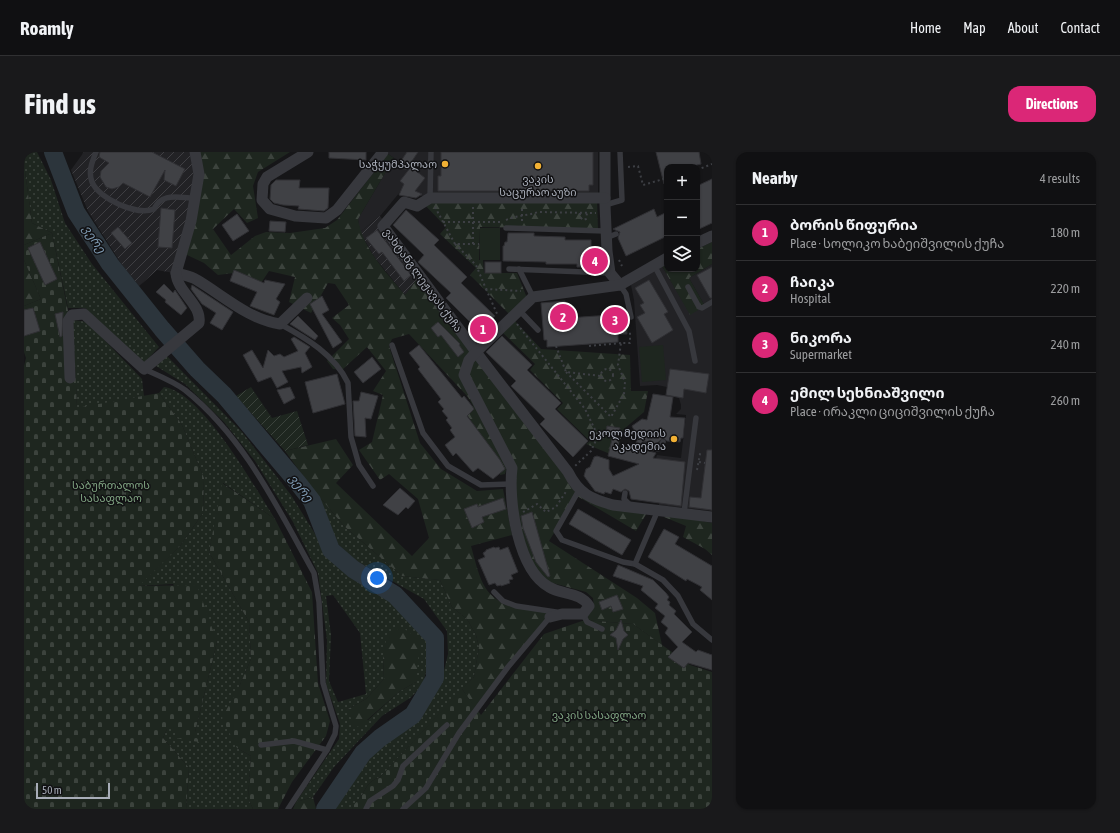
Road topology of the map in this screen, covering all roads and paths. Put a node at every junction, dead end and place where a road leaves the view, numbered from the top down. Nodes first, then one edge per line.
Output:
1 (96, 152) edge
2 (195, 152) edge
3 (308, 152) edge
4 (383, 152) edge
5 (431, 152) edge
6 (605, 152) edge
7 (620, 152) edge
8 (712, 164) edge
9 (632, 167) dead end
10 (700, 169) edge
11 (664, 179) edge
12 (195, 198) junction
13 (430, 198) junction
14 (522, 198) junction
15 (473, 205) dead end
16 (605, 205) junction
17 (580, 213) junction
18 (587, 213) junction
19 (522, 215) junction
20 (443, 222) junction
21 (473, 222) junction
22 (522, 222) dead end
23 (506, 228) dead end
24 (609, 234) junction
25 (712, 236) edge
26 (700, 242) edge
27 (455, 244) junction
28 (473, 244) junction
29 (479, 244) dead end
30 (664, 260) edge
31 (619, 261) dead end
32 (654, 265) junction
33 (622, 266) dead end
34 (509, 269) dead end
35 (519, 269) junction
36 (610, 272) junction
37 (176, 273) junction
38 (620, 285) junction
39 (688, 287) dead end
40 (486, 289) junction
41 (532, 294) junction
42 (306, 298) dead end
43 (712, 302) edge
44 (516, 314) junction
45 (631, 317) dead end
46 (280, 324) junction
47 (503, 326) junction
48 (538, 330) dead end
49 (630, 331) dead end
50 (621, 344) junction
51 (392, 345) dead end
52 (556, 346) dead end
53 (589, 346) dead end
54 (476, 352) junction
55 (695, 361) dead end
56 (144, 369) junction
57 (566, 372) junction
58 (601, 376) junction
59 (70, 378) dead end
60 (696, 418) dead end
61 (663, 442) dead end
62 (644, 445) dead end
63 (700, 454) dead end
64 (699, 462) junction
65 (705, 463) dead end
66 (698, 470) dead end
67 (568, 472) junction
68 (510, 484) junction
69 (373, 486) dead end
70 (576, 487) junction
71 (625, 493) dead end
72 (632, 506) junction
73 (658, 510) junction
74 (684, 513) junction
75 (514, 514) junction
76 (712, 517) edge
77 (635, 564) junction
78 (494, 592) dead end
79 (562, 614) junction
80 (583, 614) junction
81 (550, 616) joint
82 (602, 630) dead end
83 (712, 640) edge
84 (447, 725) dead end
85 (261, 745) dead end
86 (327, 750) junction
87 (288, 809) edge
88 (366, 809) edge
89 (403, 809) edge

1 - 12 lane
2 - 12 street
3 - 4 street
5 - 13 lane
6 - 16 street
7 - 16 lane
8 - 10 path
9 - 11 path
12 - 37 street
13 - 14 street, ვახტანგ ლეჟავას ქუჩა
13 - 20 path
13 - 54 street, ვახტანგ ლეჟავას ქუჩა
14 - 16 street, ვახტანგ ლეჟავას ქუჩა
14 - 19 path
15 - 21 path
16 - 18 path
16 - 24 street
17 - 18 path
17 - 18 path
17 - 19 path
19 - 21 path
19 - 22 path
20 - 21 path
20 - 27 path
21 - 28 path
23 - 24 lane
24 - 36 street
25 - 26 street
27 - 28 path
27 - 40 path
28 - 29 path
30 - 32 street
31 - 33 path
32 - 38 street
32 - 55 lane
34 - 35 lane
35 - 36 lane
35 - 41 lane
36 - 38 street
37 - 46 street
37 - 56 street
38 - 41 street
38 - 45 lane
39 - 43 lane
40 - 41 path
40 - 47 path
41 - 44 street
42 - 46 street
44 - 47 street
44 - 48 lane
44 - 67 path
46 - 69 lane
47 - 54 street
49 - 50 path
50 - 53 path
50 - 57 path
51 - 68 lane
52 - 57 path
54 - 67 street, ვახტანგ ლეჟავას ქუჩა
54 - 68 street
56 - 59 street
56 - 86 lane
57 - 58 path
58 - 58 path
60 - 74 lane
61 - 62 lane
63 - 64 path
64 - 65 path
64 - 66 path
67 - 70 street, ვახტანგ ლეჟავას ქუჩა
68 - 75 street
70 - 72 street
70 - 75 path
70 - 77 lane
71 - 72 lane
72 - 73 street
73 - 74 street
73 - 77 lane
74 - 76 street
75 - 80 street
77 - 83 lane
78 - 79 lane
79 - 80 street
79 - 81 street
80 - 82 lane
81 - 89 lane
84 - 88 lane
85 - 86 lane
86 - 87 lane

